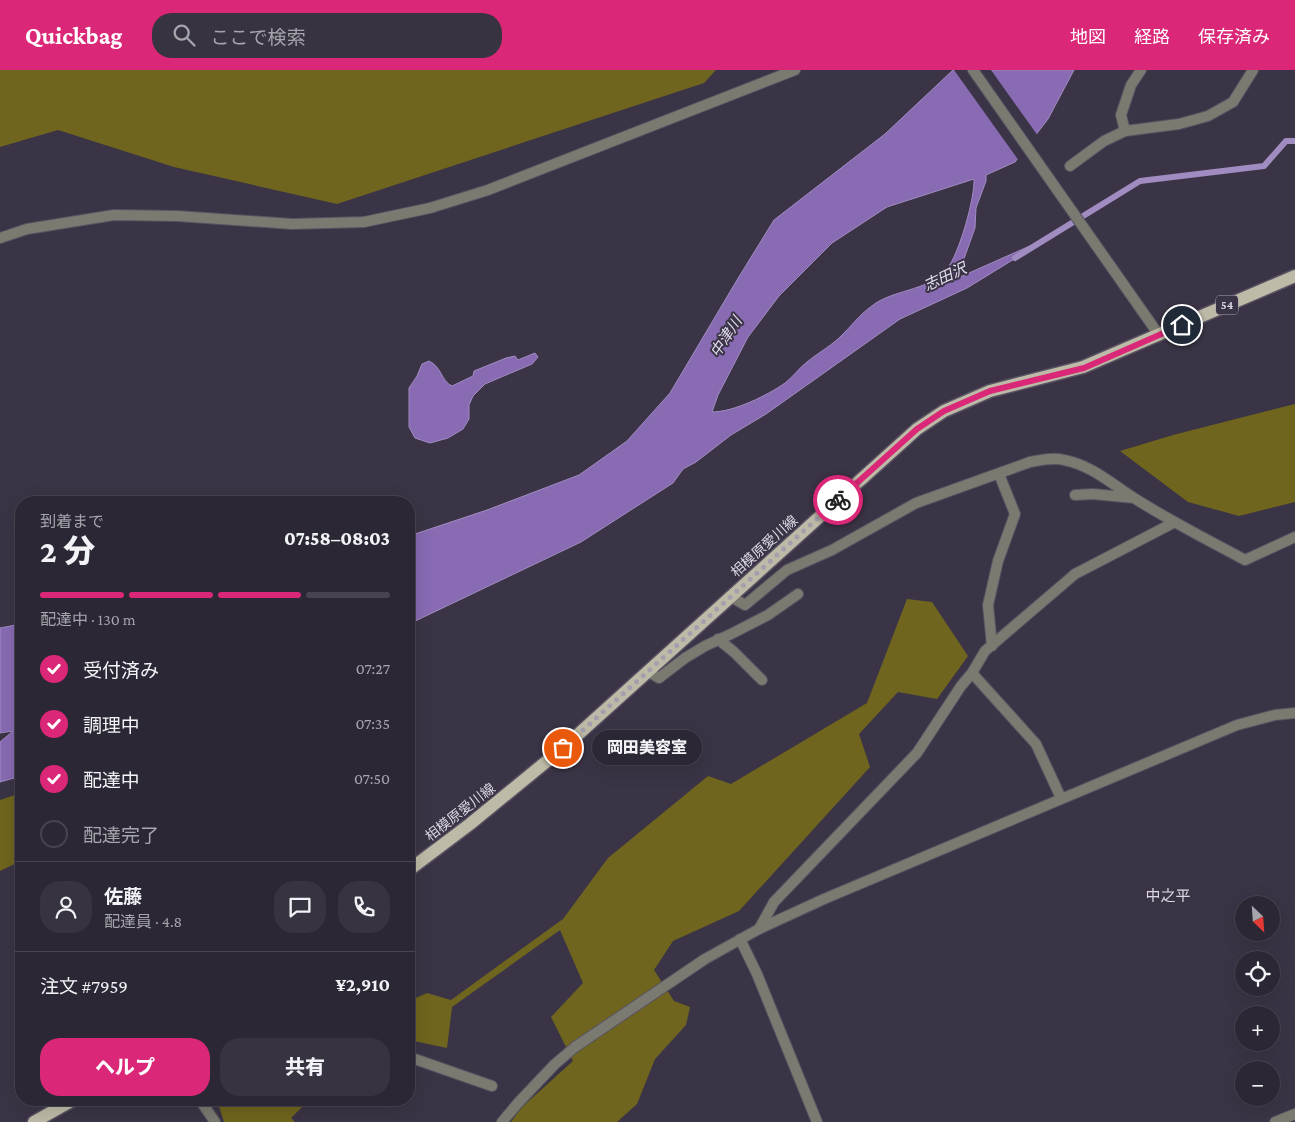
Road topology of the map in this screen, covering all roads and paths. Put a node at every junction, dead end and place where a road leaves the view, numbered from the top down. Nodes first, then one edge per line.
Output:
1 (795, 70) edge
2 (973, 70) edge
3 (1141, 70) edge
4 (1252, 70) edge
5 (1125, 130) junction
6 (1070, 166) dead end
7 (0, 238) edge
8 (1295, 276) edge
9 (1159, 335) junction
10 (999, 474) junction
11 (1075, 495) dead end
12 (1134, 498) junction
13 (1175, 522) junction
14 (1295, 537) edge
15 (798, 594) dead end
16 (730, 596) junction
17 (718, 639) junction
18 (992, 646) junction
19 (647, 671) junction
20 (972, 673) junction
21 (762, 680) dead end
22 (1295, 713) edge
23 (1061, 798) junction
24 (415, 865) edge
25 (759, 929) junction
26 (740, 939) junction
27 (415, 1059) edge
28 (492, 1086) dead end
29 (62, 1106) edge
30 (204, 1106) edge
31 (1295, 1114) edge
32 (34, 1122) edge
33 (215, 1122) edge
34 (502, 1122) edge
35 (817, 1122) edge
36 (1275, 1122) edge

1 - 7 street
2 - 9 street
3 - 5 street
4 - 5 street
5 - 6 street
8 - 9 main road, 相模原愛川線 / 54
9 - 16 main road, 相模原愛川線 / 54
10 - 12 street
10 - 16 street
10 - 18 street
11 - 12 street
12 - 13 street
13 - 14 street
13 - 18 street
15 - 17 street
16 - 19 main road, 相模原愛川線 / 54
17 - 19 street
17 - 21 street
18 - 20 street
19 - 24 main road, 相模原愛川線 / 54
20 - 23 street
20 - 25 street
22 - 23 street
23 - 25 street
25 - 26 street
26 - 34 street
26 - 35 street
27 - 28 street
29 - 32 main road
30 - 33 street
31 - 36 street

